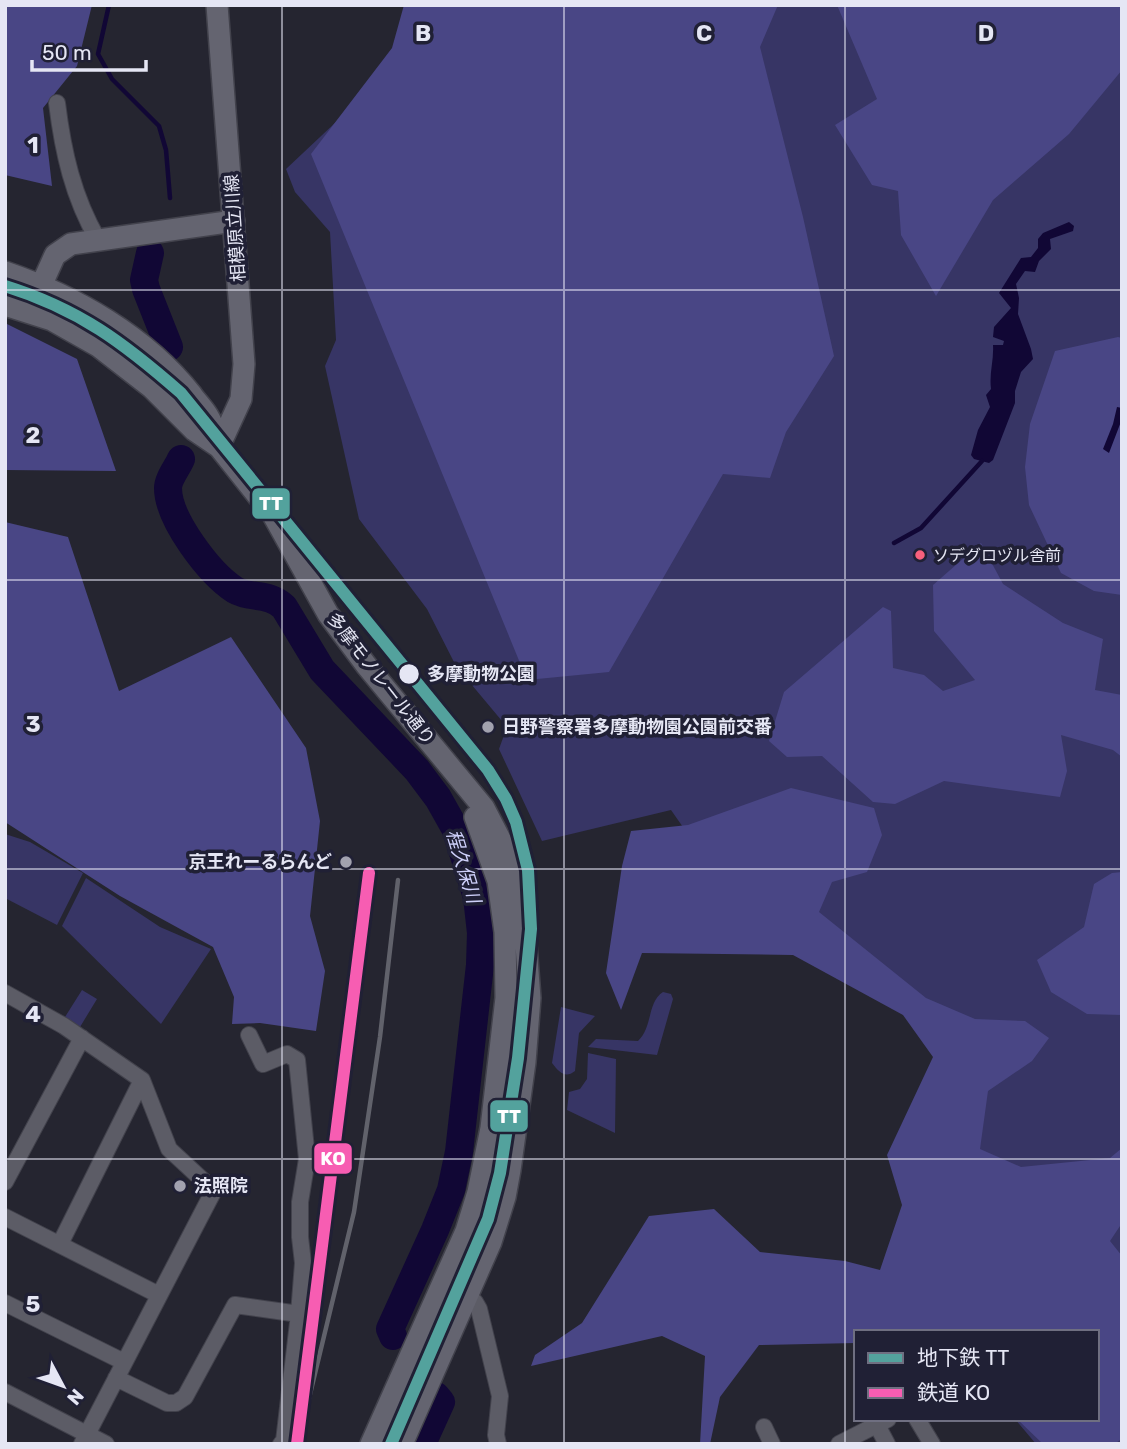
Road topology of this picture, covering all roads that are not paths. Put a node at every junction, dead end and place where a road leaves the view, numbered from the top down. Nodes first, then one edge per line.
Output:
1 (217, 5) edge
2 (57, 103) dead end
3 (234, 221) junction
4 (97, 240) junction
5 (5, 272) edge
6 (41, 286) junction
7 (5, 305) edge
8 (219, 447) junction
9 (453, 769) junction
10 (5, 993) edge
11 (249, 1035) dead end
12 (82, 1038) junction
13 (142, 1080) junction
14 (5, 1182) edge
15 (5, 1217) edge
16 (60, 1244) junction
17 (159, 1295) junction
18 (466, 1298) junction
19 (5, 1303) edge
20 (299, 1314) junction
21 (124, 1363) junction
22 (116, 1378) junction
23 (5, 1392) edge
24 (918, 1421) edge
25 (882, 1422) edge
26 (764, 1427) dead end
27 (84, 1439) edge
28 (106, 1444) edge
29 (281, 1444) edge
30 (371, 1444) edge
31 (402, 1444) edge
32 (498, 1444) edge
33 (772, 1444) edge
34 (839, 1444) edge
35 (887, 1444) edge
36 (932, 1444) edge

1 - 3 main road, 相模原立川線
2 - 4 street
3 - 4 main road
3 - 8 main road, 相模原立川線
4 - 6 main road
5 - 6 main road, 多摩モノレール通り
6 - 8 main road, 多摩モノレール通り
7 - 8 main road, 多摩モノレール通り
8 - 9 main road, 多摩モノレール通り
9 - 18 main road, 多摩モノレール通り
9 - 30 main road, 多摩モノレール通り
10 - 12 street
11 - 20 street
12 - 13 street
12 - 14 street
13 - 16 street
13 - 17 street
15 - 16 street
16 - 17 street
17 - 21 street
18 - 31 main road, 多摩モノレール通り
18 - 32 street
19 - 21 street
20 - 22 street
20 - 29 street
21 - 22 street
22 - 27 street
23 - 27 street
24 - 36 street
25 - 34 street
25 - 35 street
26 - 33 street
27 - 28 street

